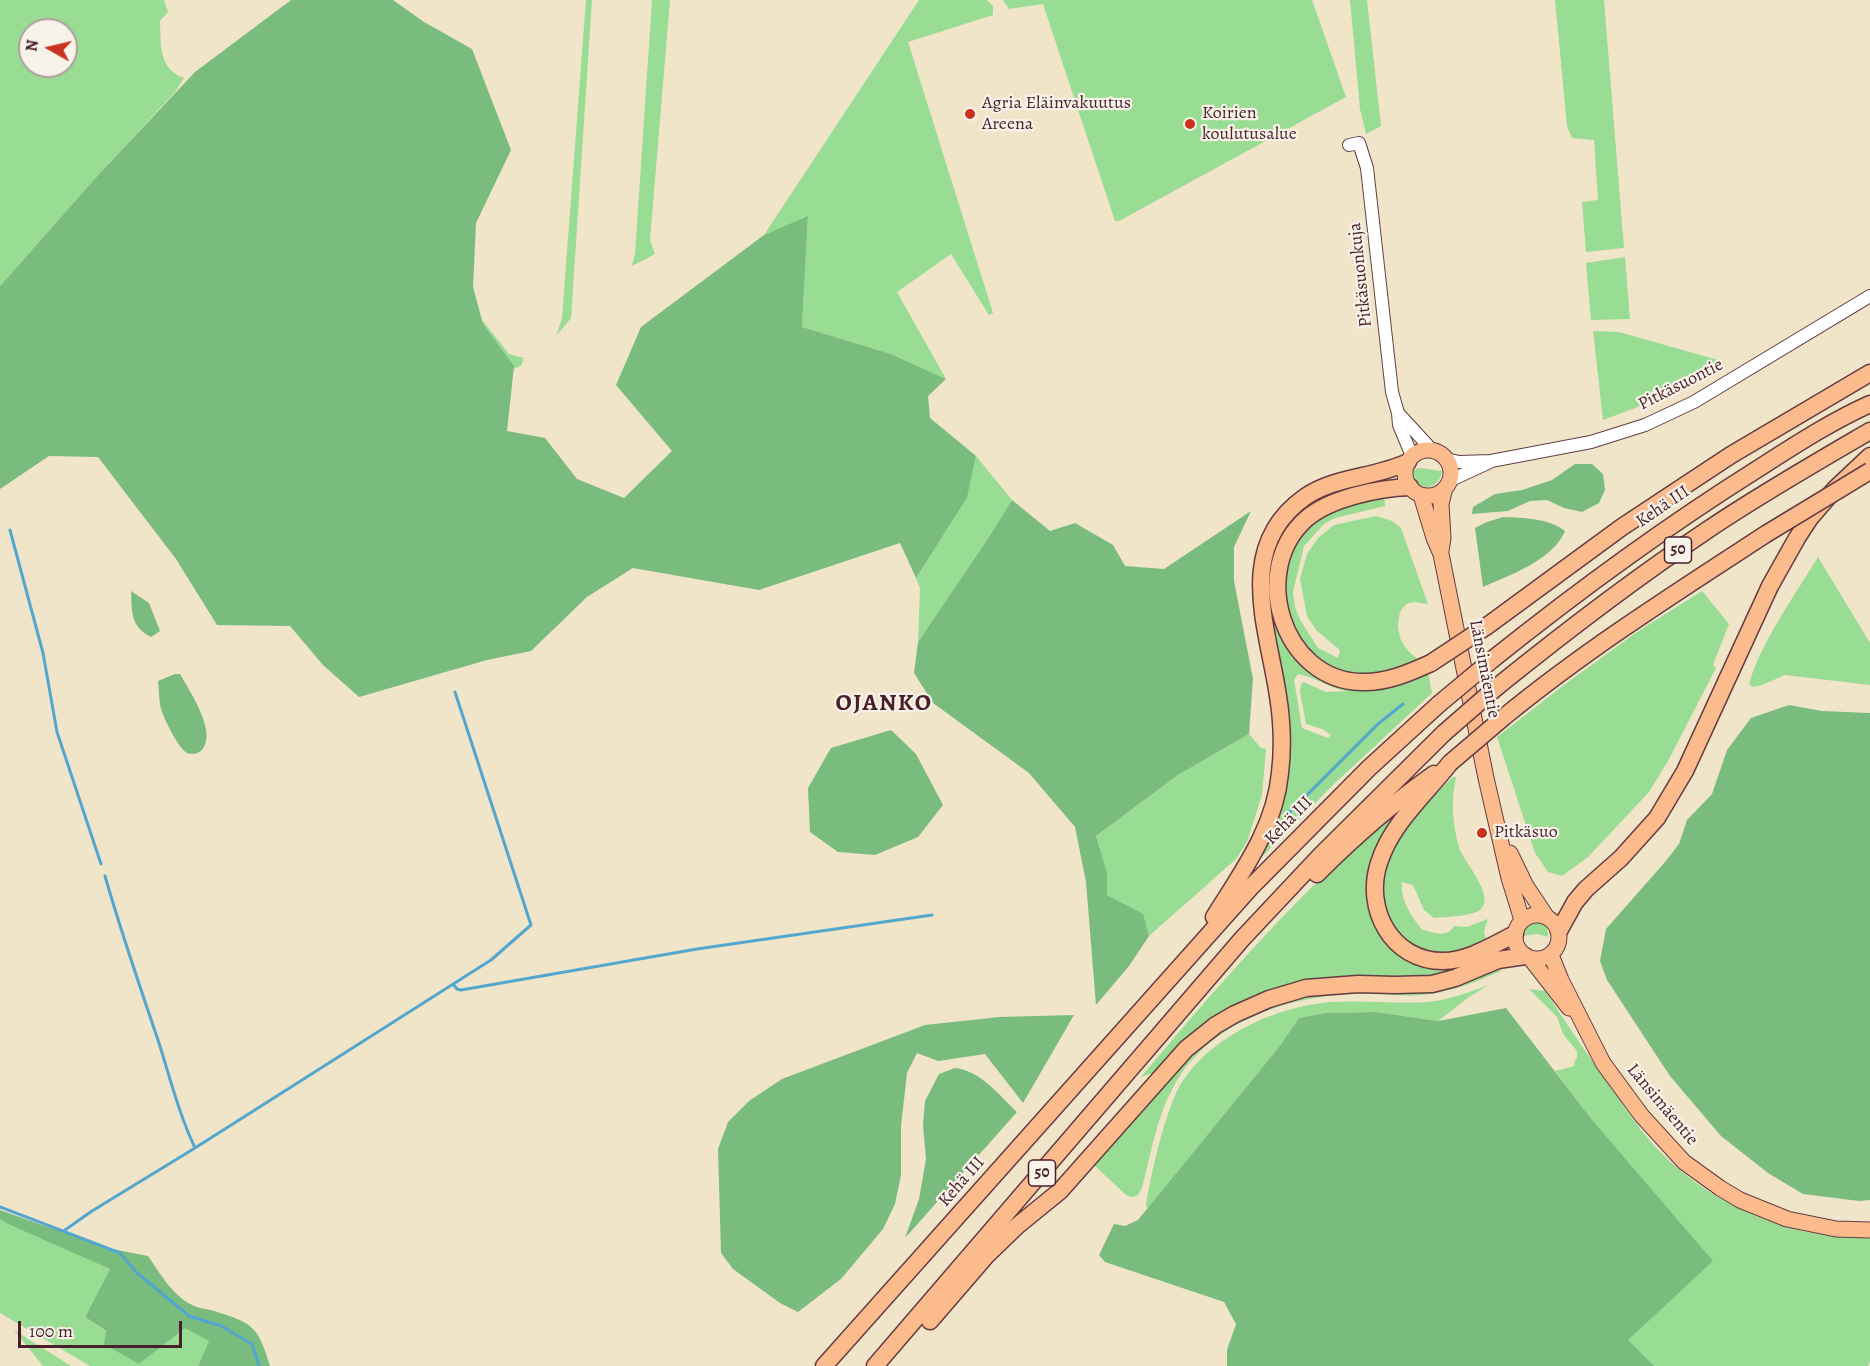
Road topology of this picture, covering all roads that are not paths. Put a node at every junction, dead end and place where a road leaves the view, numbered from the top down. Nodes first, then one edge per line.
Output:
1 (1349, 144) dead end
2 (1870, 296) edge
3 (1870, 373) edge
4 (1868, 404) edge
5 (1398, 413) junction
6 (1870, 431) edge
7 (1439, 455) junction
8 (1870, 456) edge
9 (1410, 459) junction
10 (1491, 461) junction
11 (1870, 471) edge
12 (1447, 485) junction
13 (1415, 491) junction
14 (1441, 554) junction
15 (1450, 763) junction
16 (1498, 826) junction
17 (1546, 916) junction
18 (1518, 927) junction
19 (1559, 931) junction
20 (1551, 955) junction
21 (1189, 956) junction
22 (1528, 957) junction
23 (1208, 980) junction
24 (1581, 1022) junction
25 (1870, 1230) edge
26 (824, 1366) edge
27 (875, 1366) edge
28 (881, 1366) edge

1 - 5 street, Pitkäsuonkuja
2 - 10 street, Pitkäsuontie
3 - 13 highway, bridge
4 - 21 highway, Kehä III / 50, bridge
5 - 7 street, Pitkäsuonkuja
5 - 9 street, Pitkäsuonkuja
6 - 23 highway, 50, bridge
7 - 9 main road
7 - 10 street, Pitkäsuontie
7 - 12 main road
8 - 19 highway
9 - 13 main road
9 - 21 highway
10 - 12 street, Pitkäsuontie
11 - 15 highway, bridge
12 - 13 main road
12 - 14 main road, Länsimäentie
13 - 14 main road, Länsimäentie
14 - 16 main road, Länsimäentie
15 - 18 highway
15 - 23 highway
16 - 17 main road, Länsimäentie
16 - 18 main road, Länsimäentie
17 - 18 main road
17 - 19 main road
18 - 22 main road
19 - 20 main road
20 - 22 main road
20 - 24 main road, Länsimäentie
21 - 26 highway, Kehä III / 50
22 - 24 main road, Länsimäentie
22 - 28 highway
23 - 27 highway, 50
24 - 25 main road, Länsimäentie

